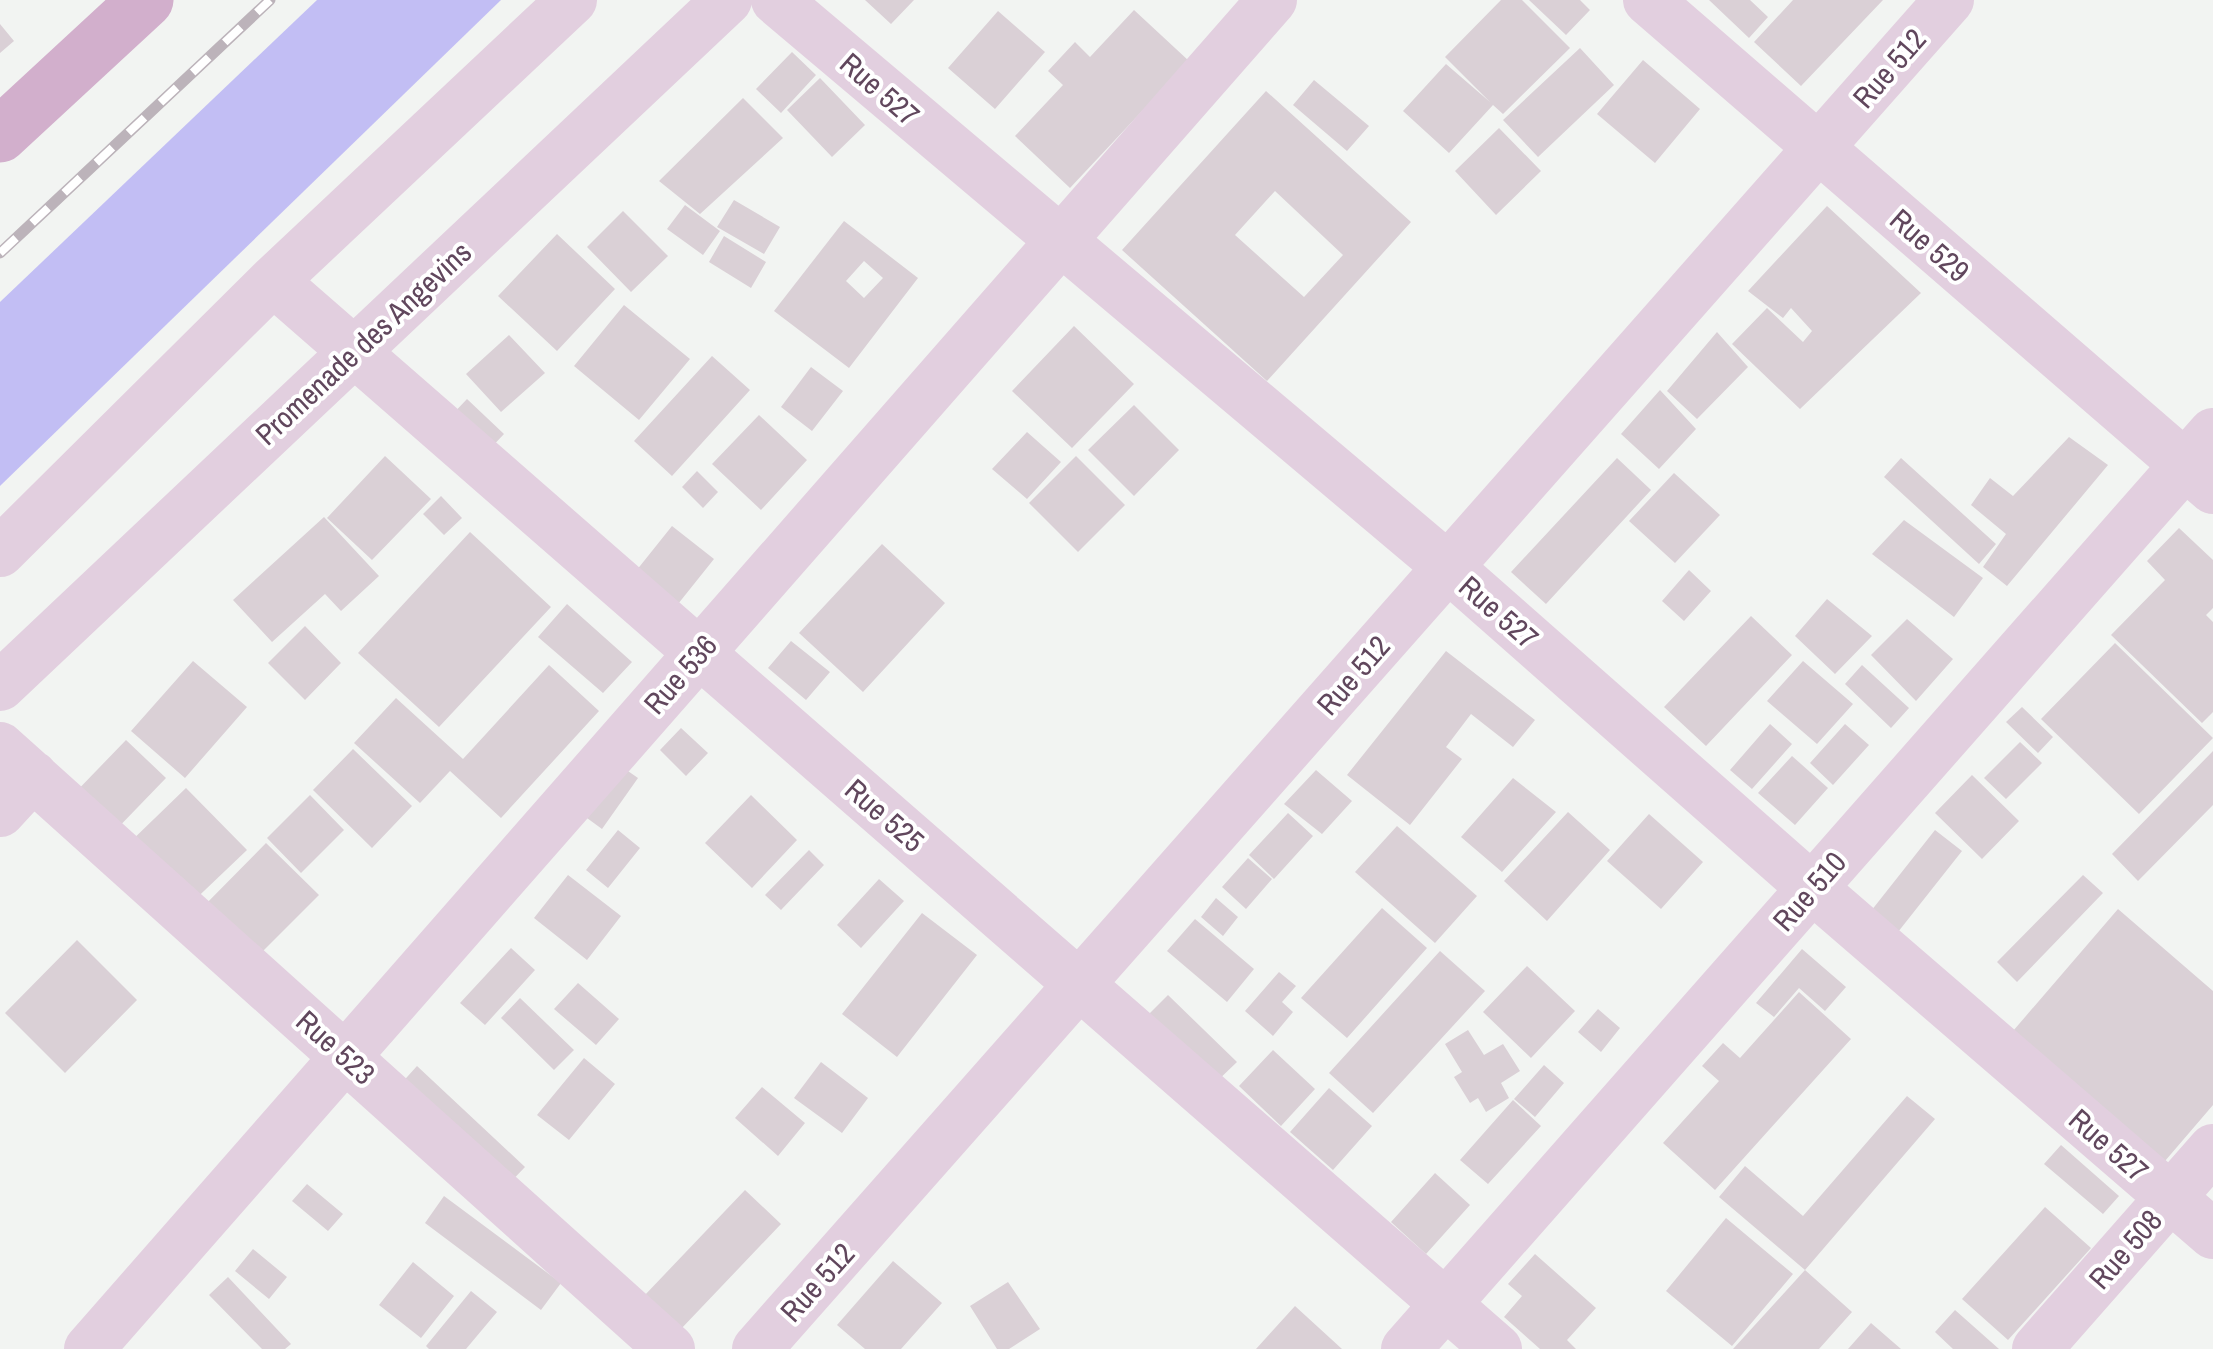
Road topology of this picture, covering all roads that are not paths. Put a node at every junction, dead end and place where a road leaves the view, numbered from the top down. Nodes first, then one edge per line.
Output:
1 (146, 0) edge
2 (572, 0) edge
3 (727, 0) edge
4 (776, 0) edge
5 (1272, 0) edge
6 (1648, 0) edge
7 (1949, 0) edge
8 (0, 135) edge
9 (1818, 148) junction
10 (1059, 242) junction
11 (273, 282) junction
12 (354, 352) junction
13 (2204, 462) edge
14 (0, 552) edge
15 (1448, 567) junction
16 (699, 653) junction
17 (0, 686) edge
18 (16, 761) edge
19 (0, 812) edge
20 (1812, 888) junction
21 (1080, 984) junction
22 (346, 1056) junction
23 (2213, 1149) edge
24 (2170, 1198) junction
25 (2213, 1234) edge
26 (1446, 1304) junction
27 (89, 1349) edge
28 (670, 1349) edge
29 (757, 1349) edge
30 (1406, 1349) edge
31 (1497, 1349) edge
32 (2037, 1349) edge

1 - 8 main road
2 - 11 street
3 - 12 street, Promenade des Angevins
4 - 10 street, Rue 527
5 - 10 street, Rue 536
6 - 9 street, Rue 529
7 - 9 street, Rue 512
9 - 13 street, Rue 529
9 - 15 street, Rue 512
10 - 15 street, Rue 527
10 - 16 street, Rue 536
11 - 12 street, Rue 525
11 - 14 street
12 - 16 street, Rue 525
12 - 17 street, Promenade des Angevins
13 - 20 street, Rue 510
15 - 20 street, Rue 527
15 - 21 street, Rue 512
16 - 21 street, Rue 525
16 - 22 street, Rue 536
18 - 19 street
18 - 22 street, Rue 523
20 - 24 street, Rue 527
20 - 26 street, Rue 510
21 - 26 street, Rue 525
21 - 29 street, Rue 512
22 - 27 street, Rue 536
22 - 28 street, Rue 523
23 - 24 street, Rue 508
24 - 25 street, Rue 527
24 - 32 street, Rue 508
26 - 30 street, Rue 510
26 - 31 street, Rue 525

